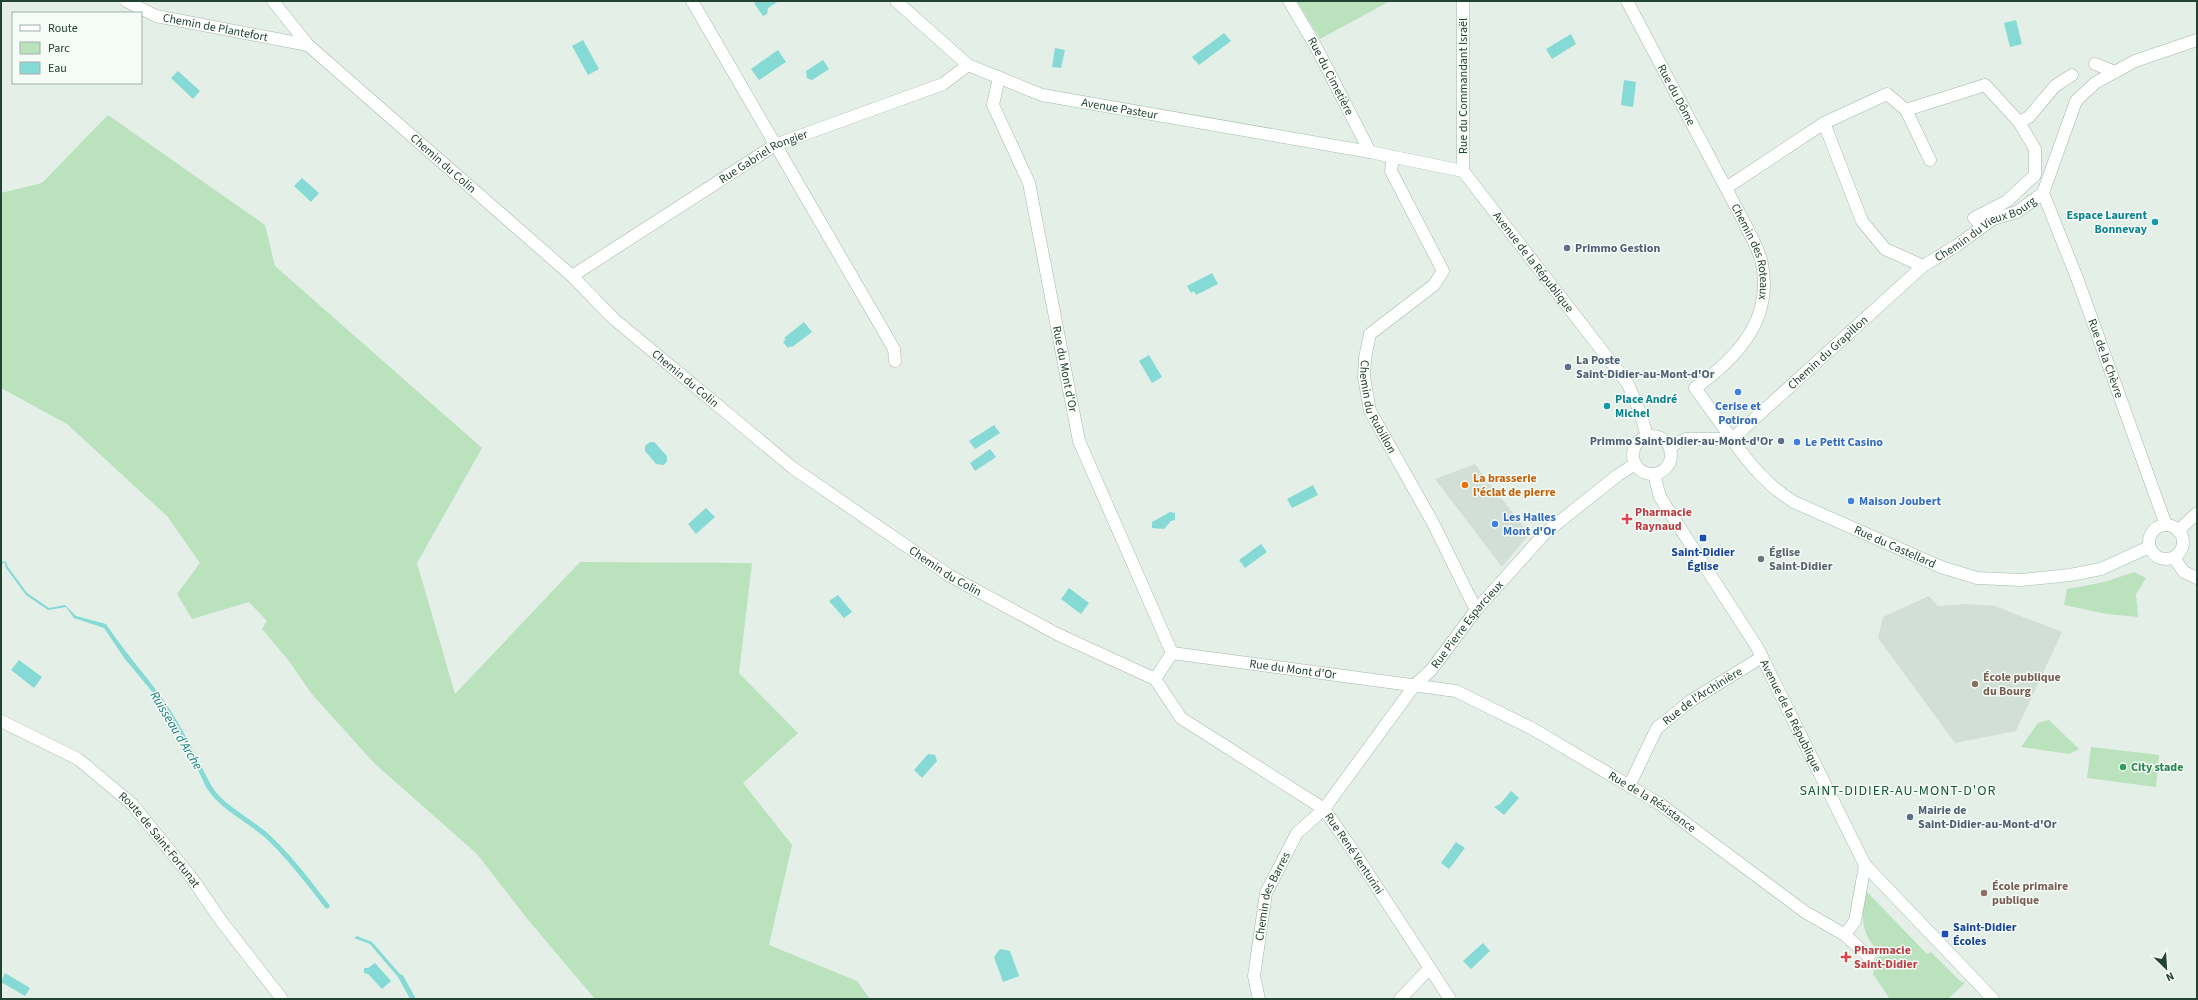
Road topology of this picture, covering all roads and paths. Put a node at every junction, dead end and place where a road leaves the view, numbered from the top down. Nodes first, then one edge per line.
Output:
1 (126, 1) edge
2 (273, 1) edge
3 (692, 1) edge
4 (896, 1) edge
5 (1289, 1) edge
6 (1462, 1) edge
7 (1627, 1) edge
8 (2197, 40) edge
9 (308, 45) junction
10 (2095, 64) dead end
11 (968, 65) junction
12 (2115, 72) junction
13 (2072, 75) dead end
14 (999, 78) junction
15 (1906, 110) junction
16 (2019, 122) junction
17 (1824, 123) junction
18 (775, 145) junction
19 (1370, 152) junction
20 (1393, 157) junction
21 (1930, 160) dead end
22 (1463, 171) junction
23 (1726, 188) junction
24 (2043, 193) junction
25 (1982, 226) junction
26 (1923, 266) junction
27 (572, 276) junction
28 (894, 361) dead end
29 (1695, 388) joint
30 (1647, 436) junction
31 (1732, 440) junction
32 (1668, 446) junction
33 (1635, 464) junction
34 (1654, 474) junction
35 (2197, 513) edge
36 (2166, 526) junction
37 (2178, 531) junction
38 (2149, 547) junction
39 (2174, 558) junction
40 (2197, 578) edge
41 (1476, 610) junction
42 (1172, 653) junction
43 (1762, 657) junction
44 (1155, 679) junction
45 (1414, 686) junction
46 (1, 721) edge
47 (1629, 786) junction
48 (1324, 809) junction
49 (1865, 865) junction
50 (1845, 935) junction
51 (1869, 957) dead end
52 (1430, 968) junction
53 (282, 999) edge
54 (1260, 999) edge
55 (1400, 999) edge
56 (1450, 999) edge
57 (1993, 999) edge

1 - 9 street, Chemin de Plantefort
2 - 9 street, Chemin du Colin
3 - 18 street
4 - 11 street, Avenue Pasteur
5 - 19 street, Rue du Cimetière
6 - 22 street, Rue du Commandant Israël
7 - 23 street, Rue du Dôme
8 - 12 street, Chemin du Vieux Bourg
9 - 27 street, Chemin du Colin
10 - 12 street
11 - 14 street, Avenue Pasteur
11 - 18 street, Rue Gabriel Rongier
12 - 24 street, Chemin du Vieux Bourg
13 - 16 street
14 - 19 street, Avenue Pasteur
14 - 42 street, Rue du Mont d'Or
15 - 16 street
15 - 17 street
15 - 21 street
16 - 25 street
17 - 23 street
17 - 26 street, Chemin du Vieux Bourg
18 - 27 street, Rue Gabriel Rongier
18 - 28 street
19 - 20 street
20 - 22 street
20 - 41 street, Chemin du Rubillon
22 - 30 street, Avenue de la République
23 - 29 street, Chemin des Roteaux
24 - 25 street, Chemin du Vieux Bourg
24 - 36 street, Rue de la Chèvre
25 - 26 street, Chemin du Vieux Bourg
26 - 31 street, Chemin du Grapillon
27 - 44 street, Chemin du Colin
29 - 31 street, Rue du Castellard
30 - 32 street
30 - 33 street
31 - 32 street
31 - 38 street, Rue du Castellard
32 - 34 street
33 - 34 street
33 - 41 street, Rue Pierre Esparcieux
34 - 43 street, Avenue de la République
35 - 37 street
36 - 37 street
36 - 38 street
37 - 39 street
38 - 39 street
39 - 40 street
41 - 45 street, Rue Pierre Esparcieux
42 - 44 street
42 - 45 street, Rue du Mont d'Or
43 - 47 street, Rue de l'Archinière
43 - 49 street, Avenue de la République
44 - 48 street, Rue René Venturini
45 - 47 street, Rue de la Résistance
45 - 48 street, Rue Pierre Esparcieux
46 - 53 street, Route de Saint-Fortunat
47 - 50 street, Rue de la Résistance
48 - 52 street, Rue René Venturini
48 - 54 street, Chemin des Barres
49 - 50 street
49 - 57 street, Avenue de la République
50 - 51 street, Rue de la Résistance
52 - 55 street
52 - 56 street, Rue René Venturini

